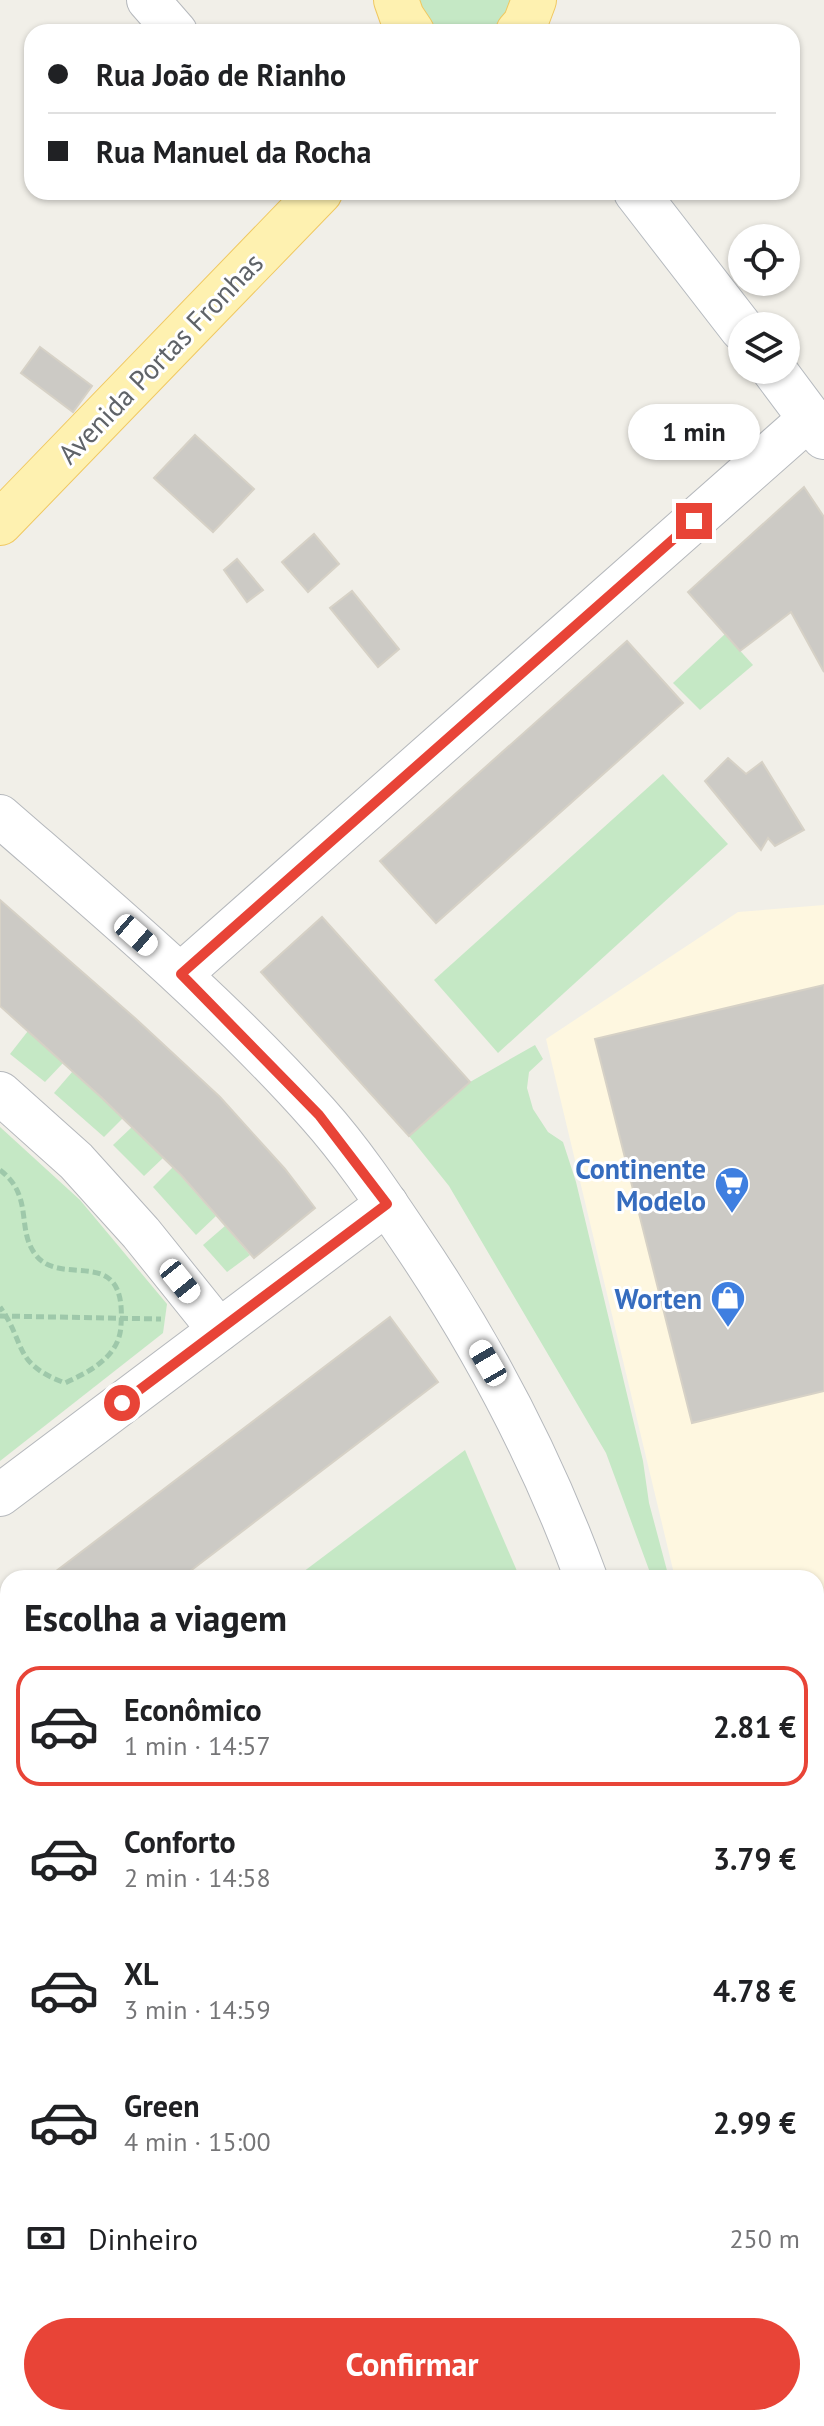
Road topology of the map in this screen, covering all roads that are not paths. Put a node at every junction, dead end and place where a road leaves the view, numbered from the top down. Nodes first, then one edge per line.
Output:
1 (148, 0) edge
2 (169, 24) edge
3 (312, 200) edge
4 (642, 200) edge
5 (729, 312) edge
6 (785, 384) edge
7 (819, 426) edge
8 (0, 523) edge
9 (0, 816) edge
10 (181, 974) junction
11 (0, 1093) edge
12 (387, 1204) junction
13 (219, 1330) junction
14 (0, 1495) edge
15 (583, 1570) edge

1 - 2 street
3 - 8 main road, Avenida Portas Fronhas
4 - 5 main road
6 - 7 main road
7 - 10 street
9 - 10 street
10 - 12 street
11 - 13 street
12 - 13 street
12 - 15 street
13 - 14 street

